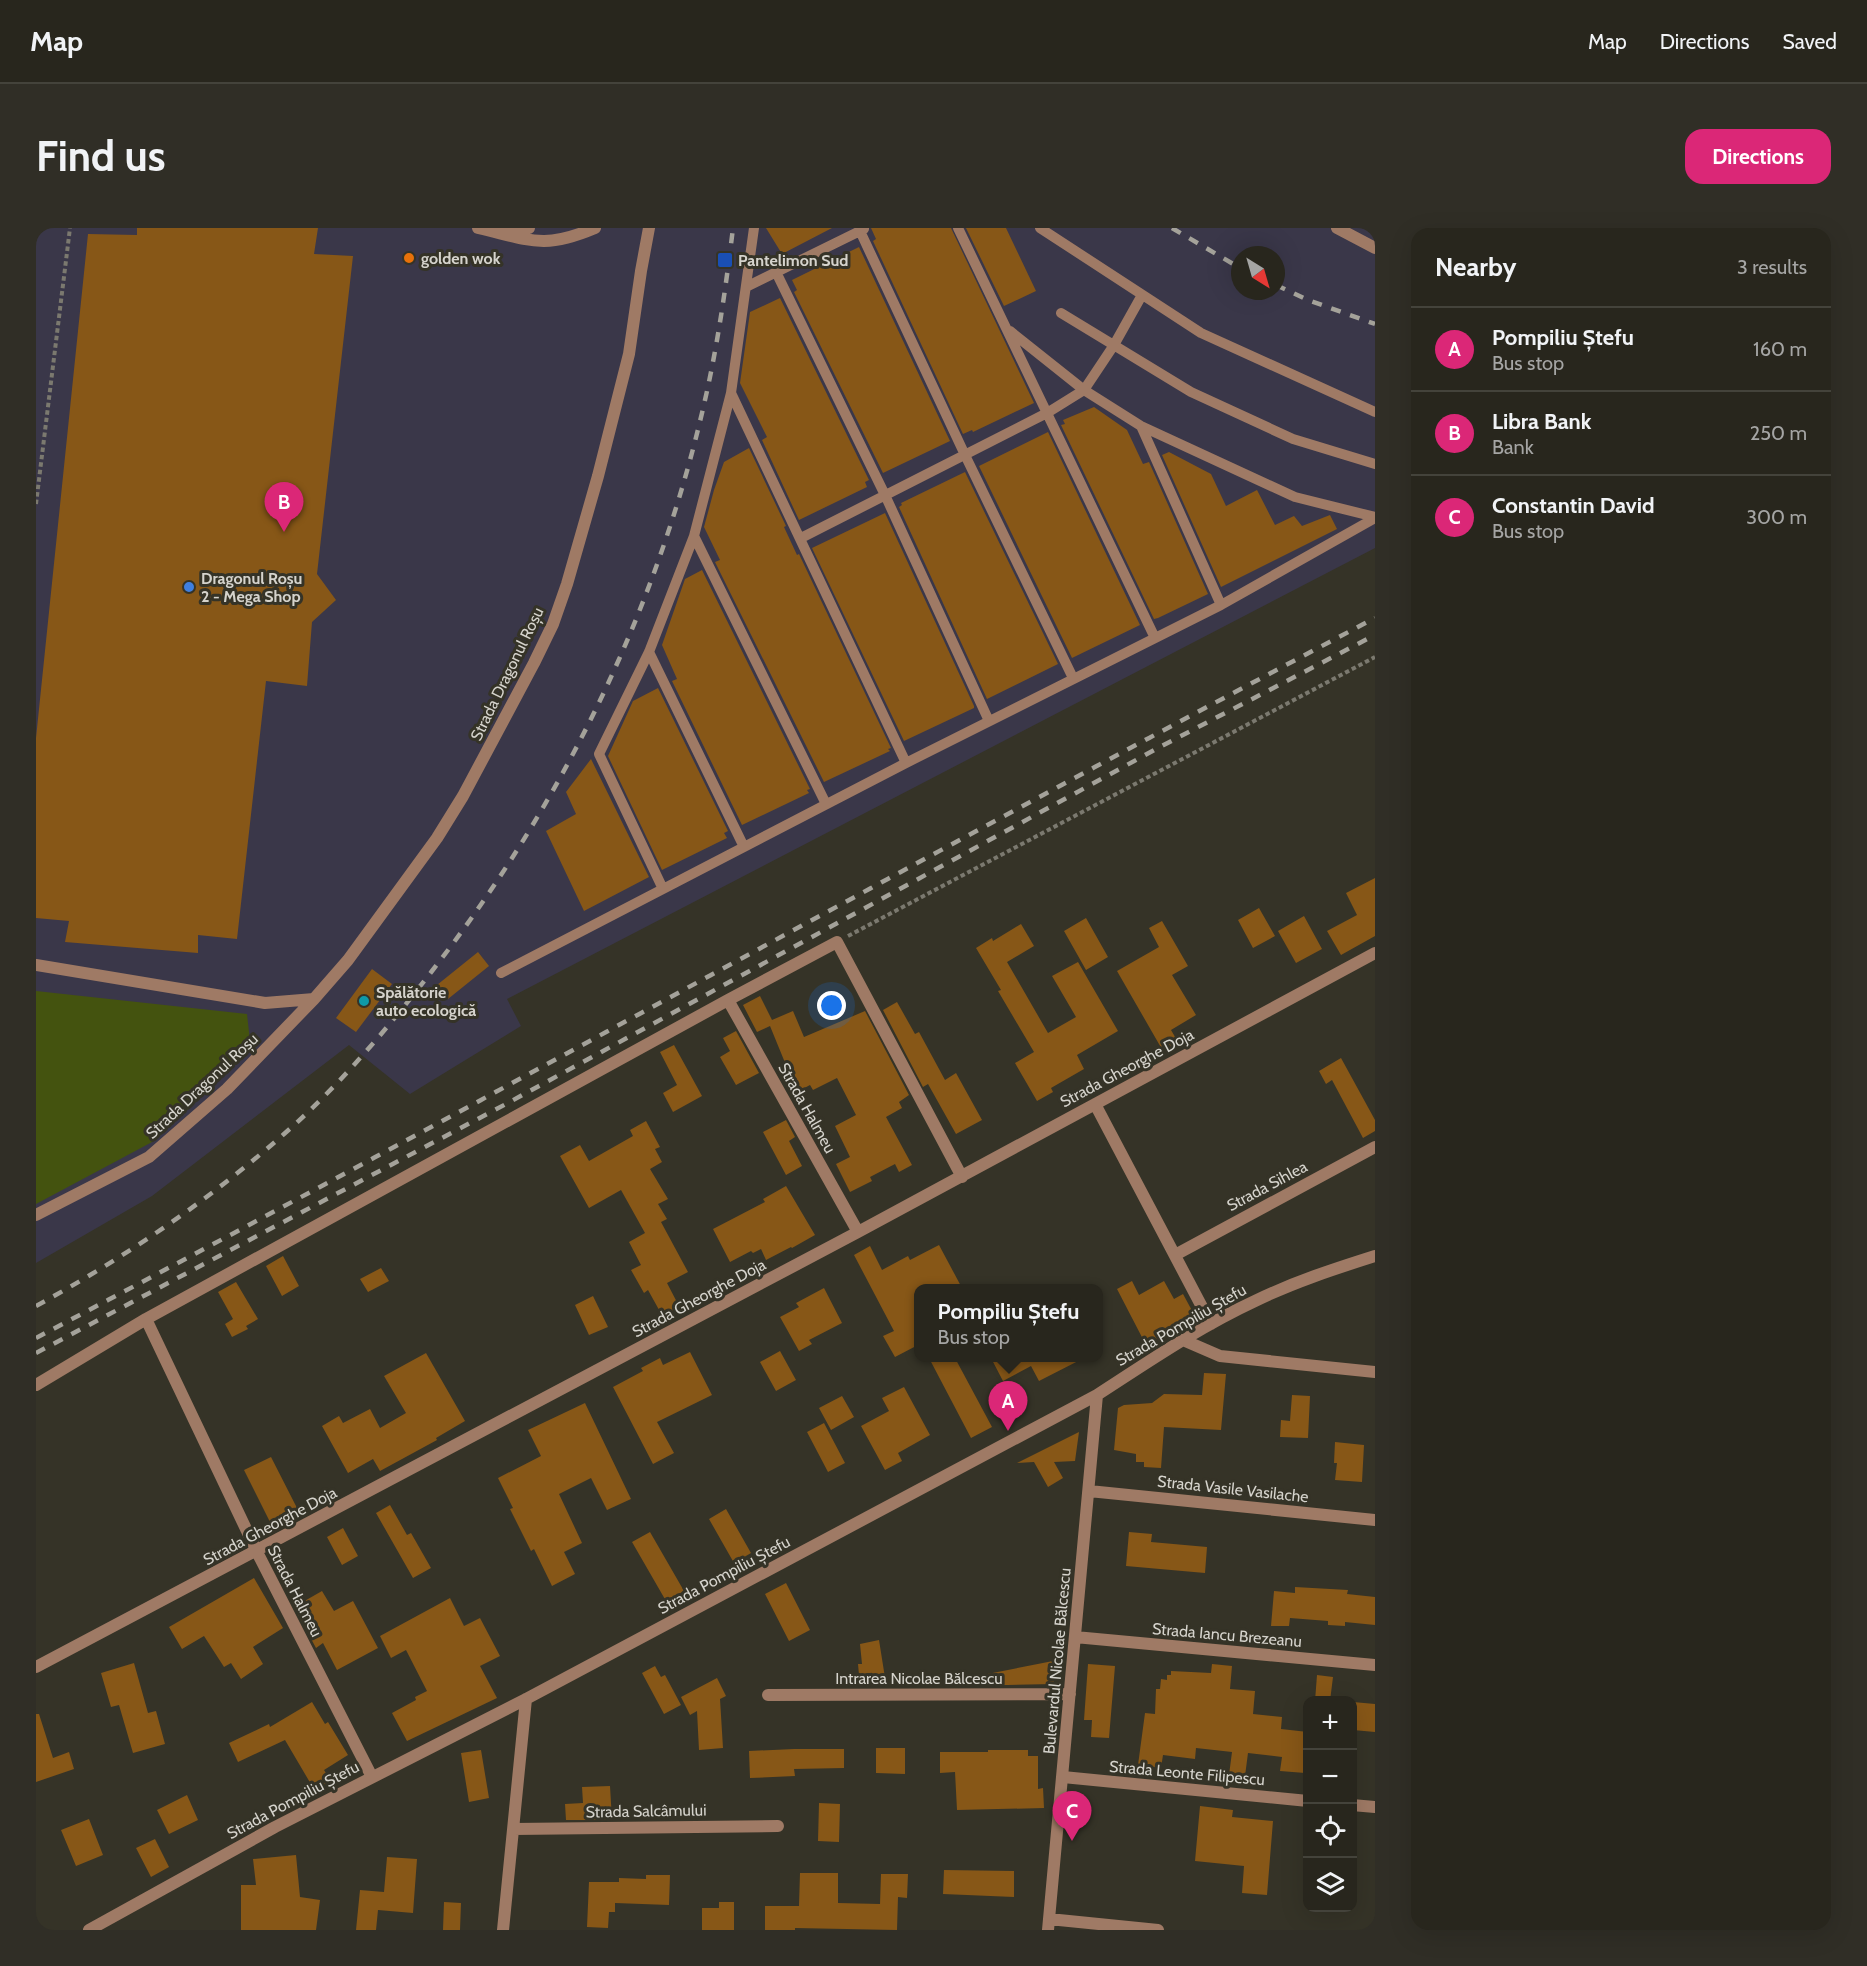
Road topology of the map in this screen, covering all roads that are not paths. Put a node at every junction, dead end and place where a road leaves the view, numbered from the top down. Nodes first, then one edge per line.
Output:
1 (478, 228) edge
2 (530, 228) edge
3 (596, 228) edge
4 (640, 228) edge
5 (649, 228) edge
6 (754, 228) edge
7 (958, 228) edge
8 (1040, 228) edge
9 (1337, 228) edge
10 (862, 229) edge
11 (495, 232) junction
12 (645, 248) junction
13 (1375, 248) edge
14 (776, 272) junction
15 (746, 287) junction
16 (1142, 295) junction
17 (1061, 313) dead end
18 (1007, 328) junction
19 (1114, 345) junction
20 (1084, 390) junction
21 (731, 393) junction
22 (1375, 411) edge
23 (1047, 413) junction
24 (1141, 426) junction
25 (965, 455) junction
26 (1375, 464) edge
27 (885, 495) junction
28 (1375, 517) edge
29 (694, 536) junction
30 (801, 538) junction
31 (1221, 605) junction
32 (1155, 638) junction
33 (649, 652) junction
34 (1073, 678) junction
35 (989, 721) junction
36 (906, 763) junction
37 (826, 804) junction
38 (744, 847) junction
39 (663, 889) junction
40 (1375, 953) edge
41 (36, 965) edge
42 (501, 973) dead end
43 (314, 999) junction
44 (728, 1000) junction
45 (1095, 1104) junction
46 (1375, 1147) edge
47 (962, 1177) junction
48 (36, 1215) edge
49 (858, 1232) junction
50 (1175, 1255) junction
51 (1375, 1256) edge
52 (146, 1319) junction
53 (1211, 1324) junction
54 (1183, 1340) junction
55 (1375, 1372) edge
56 (36, 1385) edge
57 (1097, 1395) junction
58 (1089, 1491) junction
59 (1375, 1520) edge
60 (256, 1552) junction
61 (1075, 1637) junction
62 (1375, 1665) edge
63 (36, 1667) edge
64 (1070, 1694) junction
65 (768, 1695) dead end
66 (525, 1699) junction
67 (372, 1777) junction
68 (1063, 1777) junction
69 (1303, 1801) edge
70 (1357, 1805) edge
71 (1375, 1807) edge
72 (778, 1826) dead end
73 (513, 1828) junction
74 (1049, 1924) edge
75 (90, 1930) edge
76 (503, 1930) edge
77 (1158, 1930) edge

1 - 11 street
2 - 11 street
3 - 11 street
4 - 12 street, Strada Dragonul Roșu
5 - 12 street, Strada Dragonul Roșu
6 - 15 lane
7 - 18 lane
8 - 16 lane
9 - 13 street
10 - 14 lane
10 - 25 lane
12 - 43 street, Strada Dragonul Roșu
14 - 15 lane
14 - 27 lane
15 - 21 lane
16 - 19 lane
16 - 22 lane
17 - 19 lane
18 - 20 lane
18 - 23 lane
19 - 20 lane
19 - 26 lane
20 - 23 lane
20 - 24 lane
21 - 29 lane
21 - 30 lane
23 - 25 lane
23 - 32 lane
24 - 28 lane
24 - 31 lane
25 - 27 lane
25 - 34 lane
27 - 30 lane
27 - 35 lane
28 - 31 lane
29 - 33 lane
29 - 37 lane
30 - 36 lane
31 - 32 lane
32 - 34 lane
33 - 38 lane
33 - 39 lane
34 - 35 lane
35 - 36 lane
36 - 37 lane
37 - 38 lane
38 - 39 lane
39 - 42 lane
40 - 45 street, Strada Gheorghe Doja
41 - 43 street
43 - 48 street, Strada Dragonul Roșu
44 - 47 street
44 - 49 street, Strada Halmeu
44 - 52 street
45 - 47 street, Strada Gheorghe Doja
45 - 50 street
46 - 50 street, Strada Sihlea
47 - 49 street, Strada Gheorghe Doja
49 - 60 street, Strada Gheorghe Doja
50 - 53 street
51 - 53 street, Strada Pompiliu Ștefu
52 - 56 street
52 - 60 street, Strada Halmeu
53 - 54 street, Strada Pompiliu Ștefu
54 - 55 street
54 - 57 street, Strada Pompiliu Ștefu
57 - 58 street, Bulevardul Nicolae Bălcescu
57 - 66 street, Strada Pompiliu Ștefu
58 - 59 street, Strada Vasile Vasilache
58 - 61 street, Bulevardul Nicolae Bălcescu
60 - 63 street, Strada Gheorghe Doja
60 - 67 street, Strada Halmeu
61 - 62 street, Strada Iancu Brezeanu
61 - 64 street, Bulevardul Nicolae Bălcescu
64 - 65 street, Intrarea Nicolae Bălcescu
64 - 68 street, Bulevardul Nicolae Bălcescu
66 - 67 street, Strada Pompiliu Ștefu
66 - 73 street
67 - 75 street, Strada Pompiliu Ștefu
68 - 69 street, Strada Leonte Filipescu
68 - 74 street, Bulevardul Nicolae Bălcescu
70 - 71 street
72 - 73 street, Strada Salcâmului
73 - 76 street
74 - 77 street

